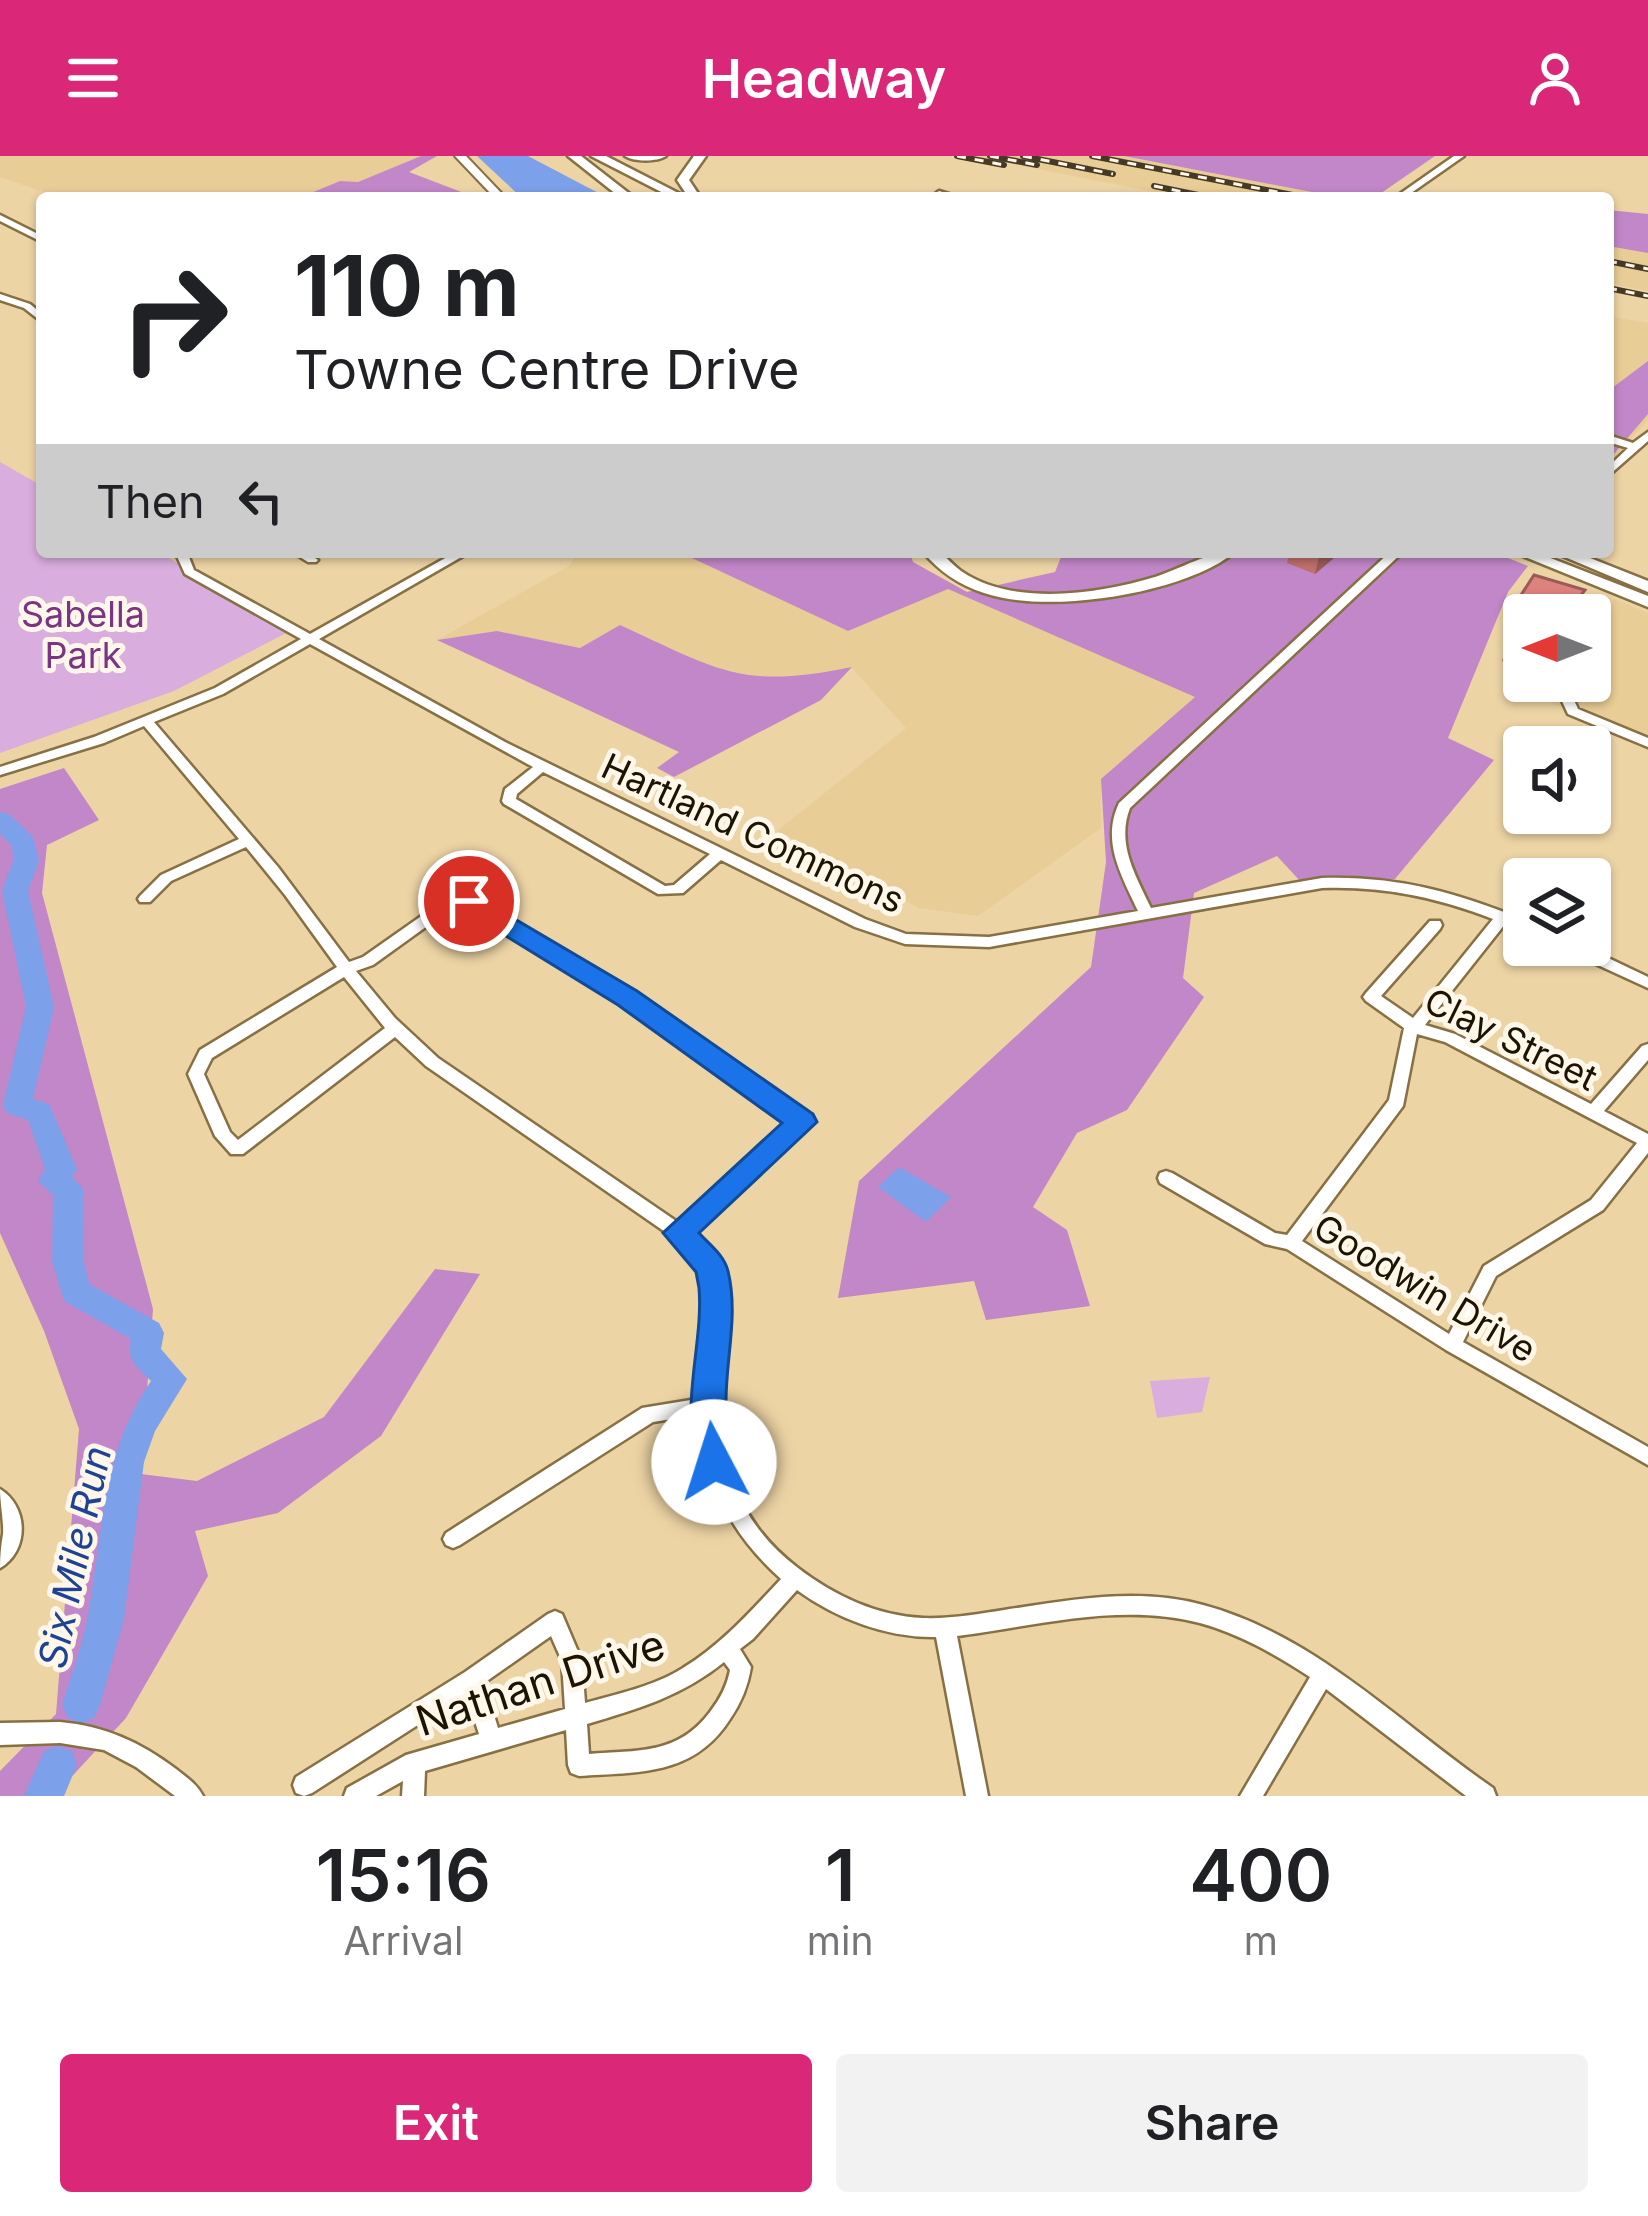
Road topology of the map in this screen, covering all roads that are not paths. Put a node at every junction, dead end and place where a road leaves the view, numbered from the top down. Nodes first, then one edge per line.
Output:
1 (460, 156) edge
2 (575, 156) edge
3 (597, 156) edge
4 (631, 156) edge
5 (660, 156) edge
6 (700, 156) edge
7 (1460, 156) edge
8 (495, 192) edge
9 (621, 192) edge
10 (645, 192) edge
11 (670, 192) edge
12 (691, 192) edge
13 (1407, 192) edge
14 (0, 218) edge
15 (36, 235) edge
16 (0, 297) edge
17 (36, 314) edge
18 (1647, 435) edge
19 (1614, 441) edge
20 (1634, 447) junction
21 (1614, 467) edge
22 (183, 558) edge
23 (309, 558) edge
24 (454, 558) edge
25 (937, 558) edge
26 (1213, 558) edge
27 (1391, 558) edge
28 (1537, 558) edge
29 (1576, 558) edge
30 (313, 560) dead end
31 (1648, 586) edge
32 (1648, 602) edge
33 (312, 639) junction
34 (1568, 702) edge
35 (147, 722) junction
36 (1648, 743) edge
37 (542, 766) junction
38 (0, 771) edge
39 (246, 841) junction
40 (719, 854) junction
41 (145, 899) dead end
42 (1146, 913) junction
43 (1503, 917) joint
44 (1435, 925) dead end
45 (1611, 965) edge
46 (344, 970) junction
47 (1648, 983) edge
48 (1414, 1028) junction
49 (393, 1030) junction
50 (1648, 1050) edge
51 (1593, 1113) junction
52 (1648, 1142) edge
53 (1166, 1178) dead end
54 (679, 1233) junction
55 (1291, 1243) junction
56 (1452, 1345) junction
57 (709, 1406) junction
58 (1648, 1457) edge
59 (0, 1498) edge
60 (452, 1539) dead end
61 (0, 1559) edge
62 (793, 1580) junction
63 (945, 1628) junction
64 (726, 1648) junction
65 (1322, 1675) junction
66 (472, 1679) junction
67 (578, 1714) junction
68 (0, 1733) edge
69 (491, 1739) junction
70 (414, 1763) junction
71 (304, 1785) dead end
72 (192, 1796) edge
73 (355, 1796) edge
74 (413, 1796) edge
75 (976, 1796) edge
76 (1251, 1796) edge
77 (1485, 1796) edge

1 - 8 main road
2 - 9 highway
2 - 10 highway
3 - 11 highway
4 - 5 highway
6 - 12 highway
7 - 13 street
14 - 15 street
16 - 17 street
18 - 20 street
19 - 20 street
20 - 21 street
22 - 33 street, Hartland Commons
23 - 30 street
24 - 33 street
25 - 26 highway
27 - 42 street
28 - 32 highway
29 - 31 highway
33 - 35 street
33 - 37 street, Hartland Commons
34 - 36 street
35 - 38 street
35 - 39 street
37 - 40 street, Hartland Commons
37 - 40 street
39 - 41 street
39 - 46 street
40 - 42 street, Hartland Commons
42 - 43 street, Hartland Commons
43 - 48 street
44 - 48 street, Clay Street
45 - 47 street
46 - 49 street
46 - 49 street
46 - 54 street
48 - 51 street, Clay Street
48 - 55 street
49 - 54 street
50 - 51 street
51 - 52 street, Clay Street
52 - 56 street
53 - 55 street, Goodwin Drive
54 - 57 street
55 - 56 street, Goodwin Drive
56 - 58 street, Goodwin Drive
57 - 60 street
57 - 62 street
59 - 61 street
62 - 63 street
62 - 64 street, Nathan Drive
63 - 65 street
63 - 75 street
64 - 67 street, Nathan Drive
64 - 67 street
65 - 76 street
65 - 77 street
66 - 67 street
66 - 69 street
66 - 71 street
67 - 69 street, Nathan Drive
68 - 72 street
69 - 70 street, Nathan Drive
70 - 73 street, Nathan Drive
70 - 74 street

